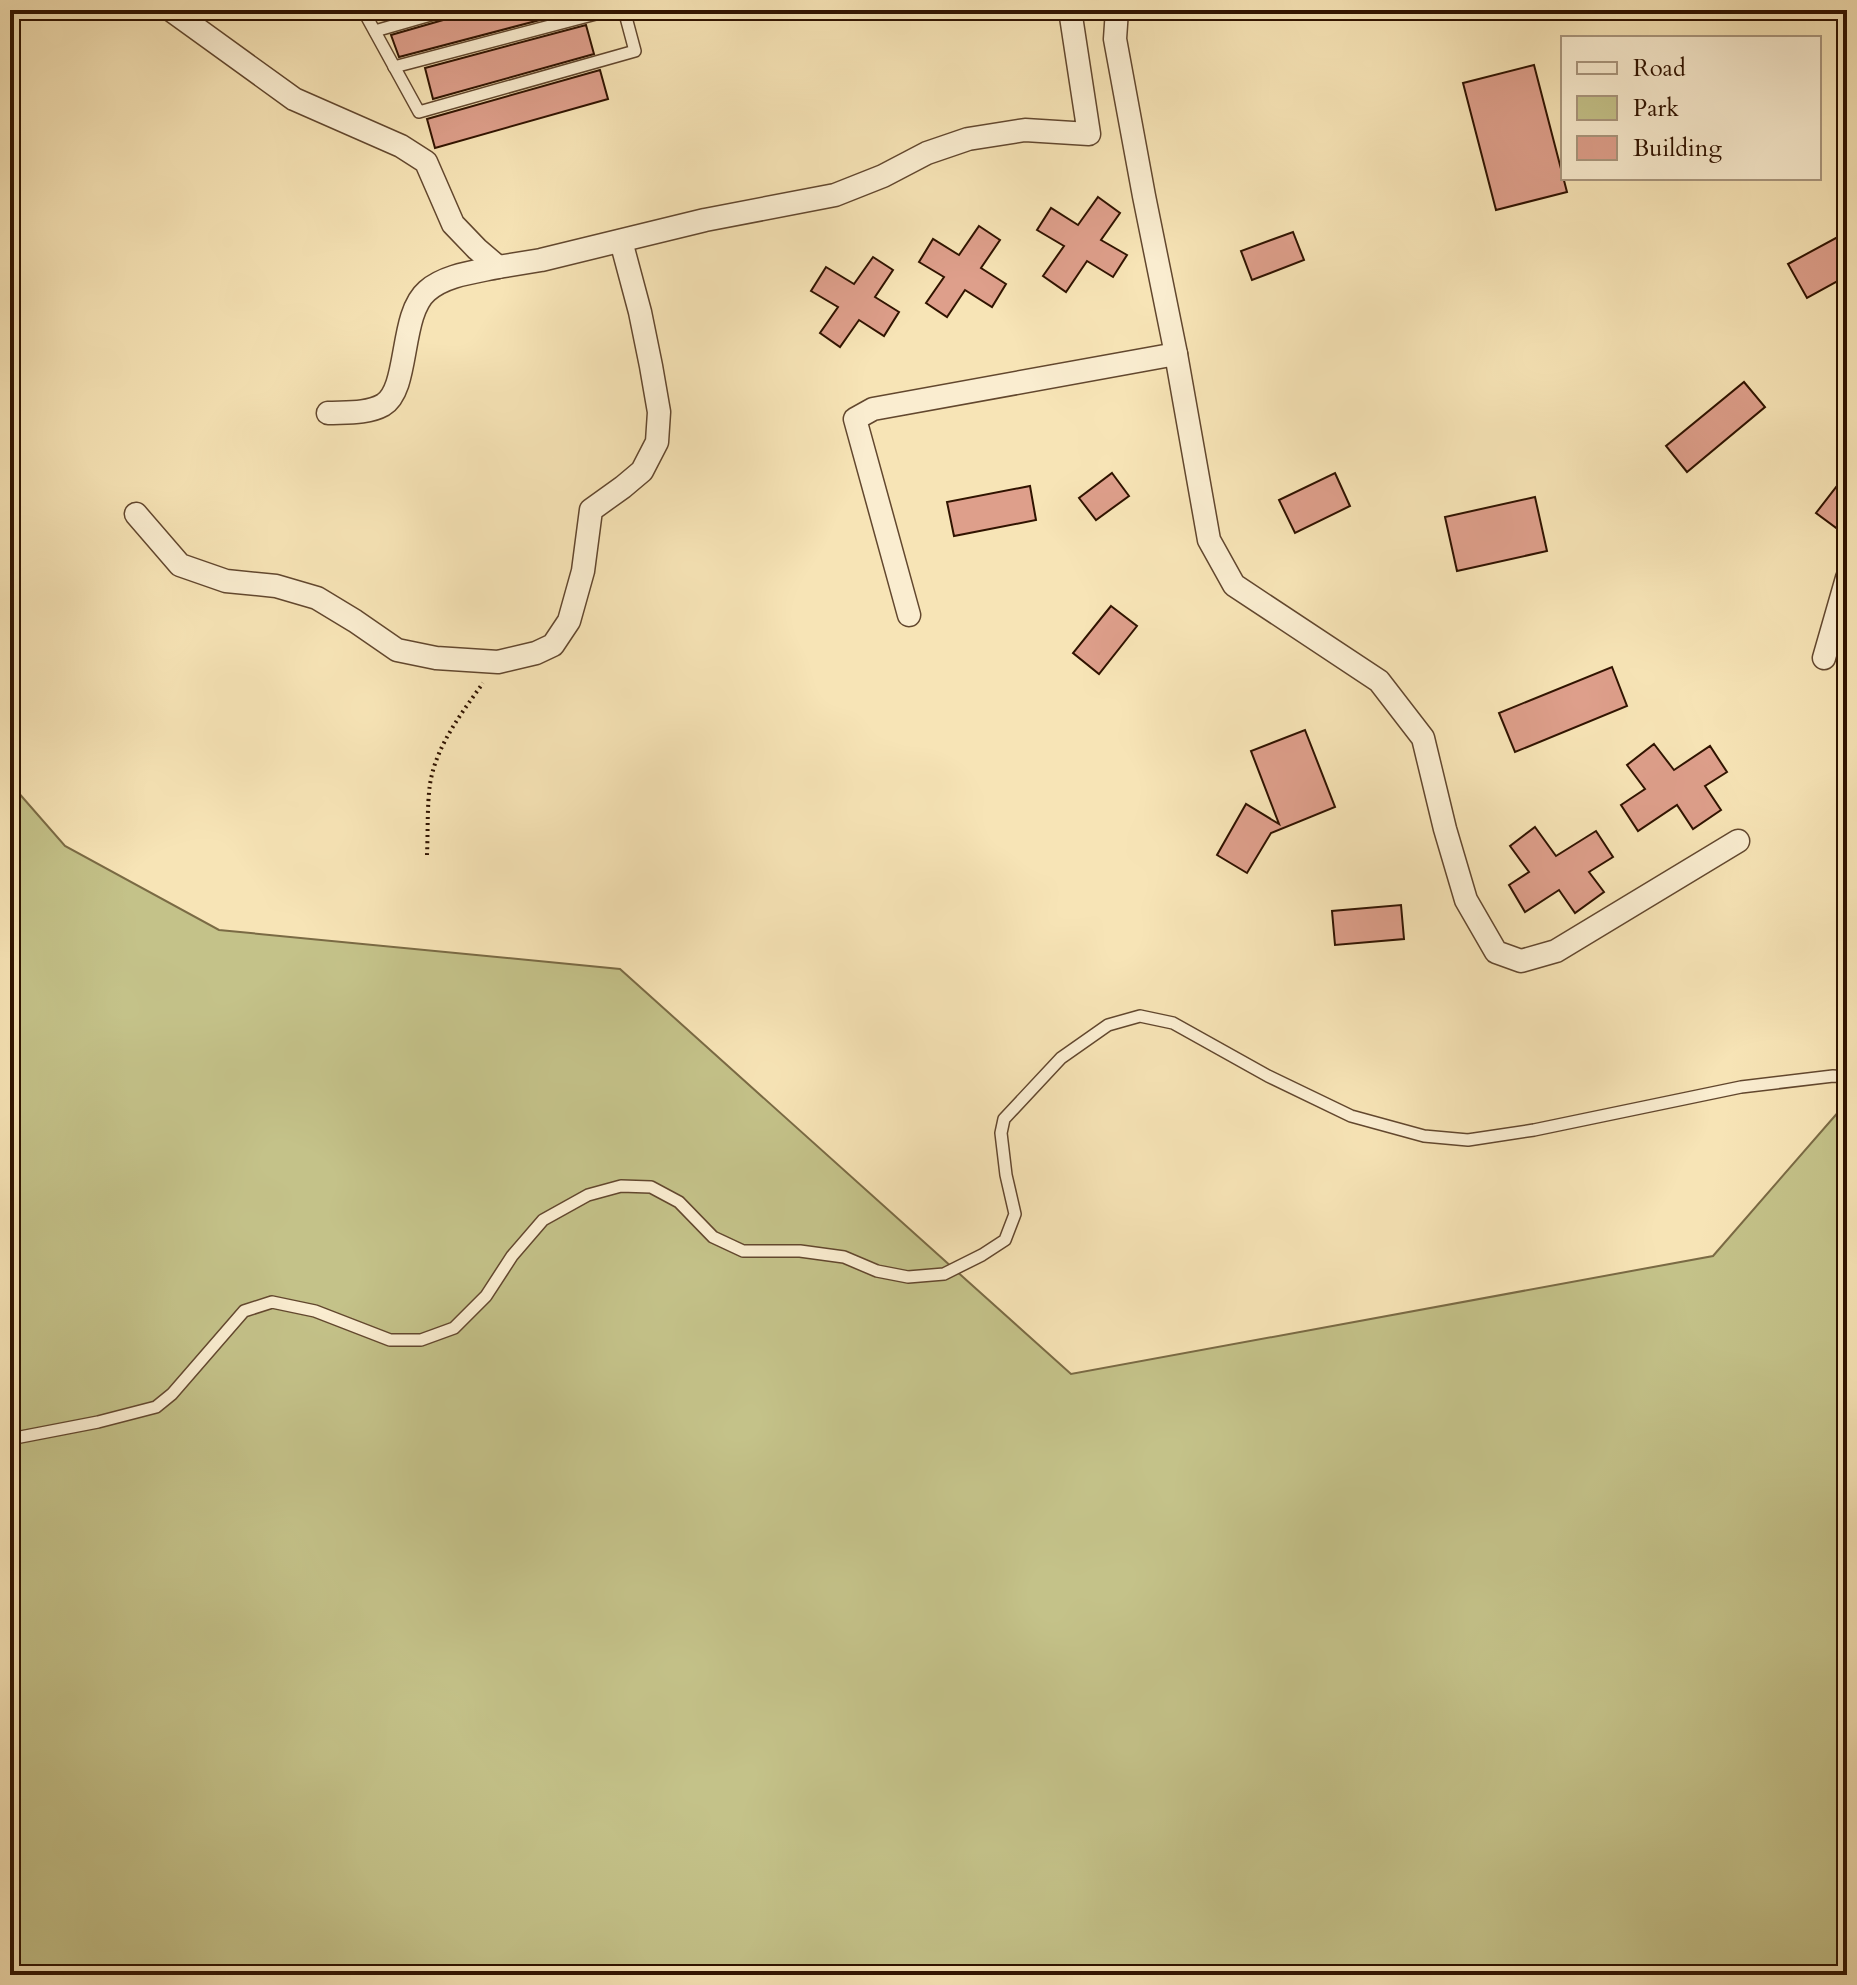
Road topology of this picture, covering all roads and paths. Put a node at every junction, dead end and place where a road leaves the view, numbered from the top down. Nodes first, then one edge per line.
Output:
1 (171, 10) edge
2 (363, 10) edge
3 (448, 10) edge
4 (611, 10) edge
5 (624, 10) edge
6 (1070, 10) edge
7 (1117, 10) edge
8 (375, 31) junction
9 (394, 67) junction
10 (621, 241) junction
11 (498, 267) junction
12 (1176, 354) junction
13 (328, 413) dead end
14 (136, 514) dead end
15 (1847, 578) edge
16 (909, 615) dead end
17 (1824, 658) dead end
18 (498, 662) junction
19 (1738, 841) dead end
20 (427, 855) dead end
21 (1847, 1077) edge
22 (10, 1439) edge

1 - 11 street
2 - 8 lane
3 - 8 lane
4 - 9 lane
5 - 9 lane
6 - 10 street
7 - 12 street
8 - 9 lane
10 - 11 street
10 - 18 street
11 - 13 street
12 - 16 street
12 - 19 street
14 - 18 street
15 - 17 street
18 - 20 path
21 - 22 lane

